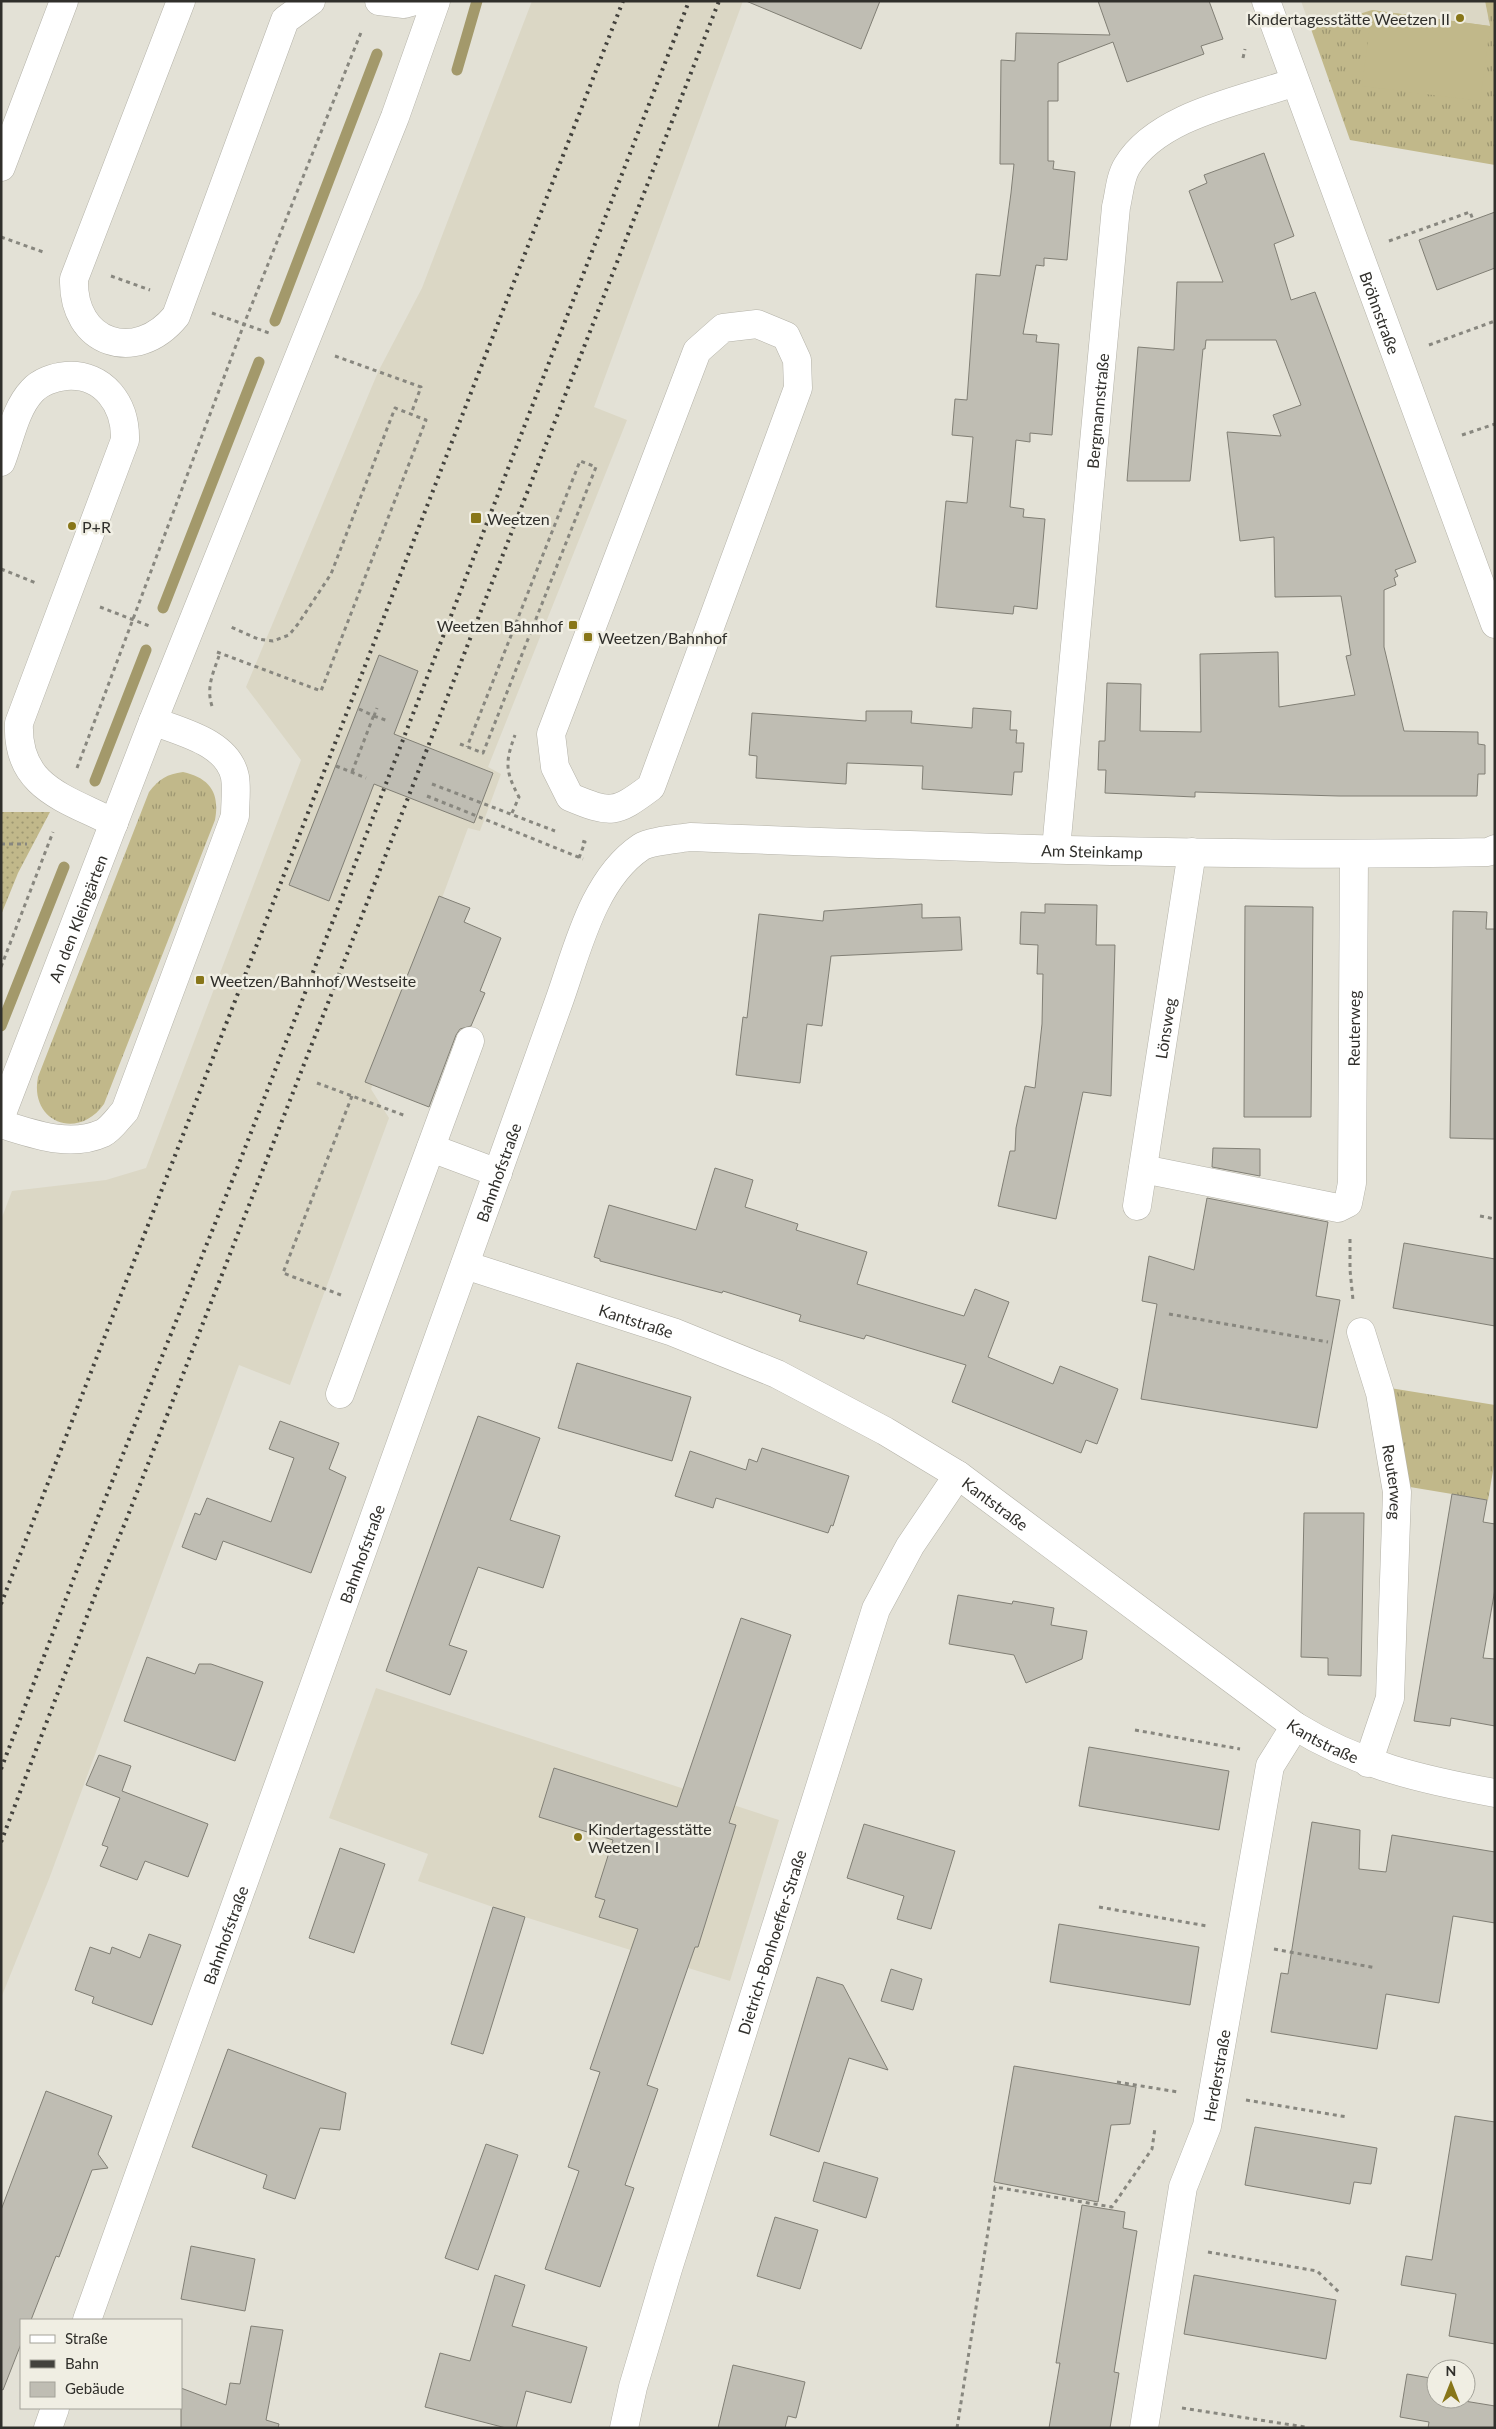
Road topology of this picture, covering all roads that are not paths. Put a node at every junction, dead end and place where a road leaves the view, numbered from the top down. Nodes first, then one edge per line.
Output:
1 (64, 1) edge
2 (181, 1) edge
3 (311, 1) edge
4 (379, 1) edge
5 (415, 1) edge
6 (436, 1) edge
7 (1266, 1) edge
8 (1295, 82) junction
9 (1, 168) edge
10 (1, 462) edge
11 (1495, 624) edge
12 (153, 720) junction
13 (625, 806) junction
14 (114, 823) junction
15 (642, 846) junction
16 (1056, 849) junction
17 (1495, 850) edge
18 (1192, 852) junction
19 (1354, 854) junction
20 (470, 1041) dead end
21 (1, 1116) edge
22 (1, 1124) edge
23 (431, 1148) junction
24 (1143, 1169) junction
25 (498, 1173) junction
26 (1137, 1206) dead end
27 (465, 1266) junction
28 (1364, 1341) road end
29 (340, 1394) dead end
30 (958, 1475) junction
31 (1295, 1726) junction
32 (1368, 1762) junction
33 (1495, 1794) edge
34 (86, 2319) edge
35 (55, 2409) edge
36 (1146, 2415) edge
37 (48, 2428) edge
38 (624, 2428) edge

1 - 9 street
2 - 3 street
4 - 5 street
6 - 12 street, An den Kleingärten
7 - 8 street, Bröhnstraße
8 - 11 street, Bröhnstraße
8 - 16 street, Bergmannstraße
10 - 14 street
12 - 14 street, An den Kleingärten
12 - 22 street
13 - 13 street
13 - 15 street
14 - 21 street, An den Kleingärten
15 - 16 street, Am Steinkamp
15 - 25 street, Bahnhofstraße
16 - 18 street, Am Steinkamp
17 - 19 street, Am Steinkamp
18 - 19 street, Am Steinkamp
18 - 24 street, Lönsweg
19 - 24 street, Reuterweg
20 - 23 street
23 - 25 street
23 - 29 street
24 - 26 street, Lönsweg
25 - 27 street, Bahnhofstraße
27 - 30 street, Kantstraße
27 - 34 street, Bahnhofstraße
28 - 32 street, Reuterweg
30 - 31 street, Kantstraße
30 - 38 street, Dietrich-Bonhoeffer-Straße
31 - 32 street, Kantstraße
31 - 36 street, Herderstraße
32 - 33 street, Kantstraße
35 - 37 street

